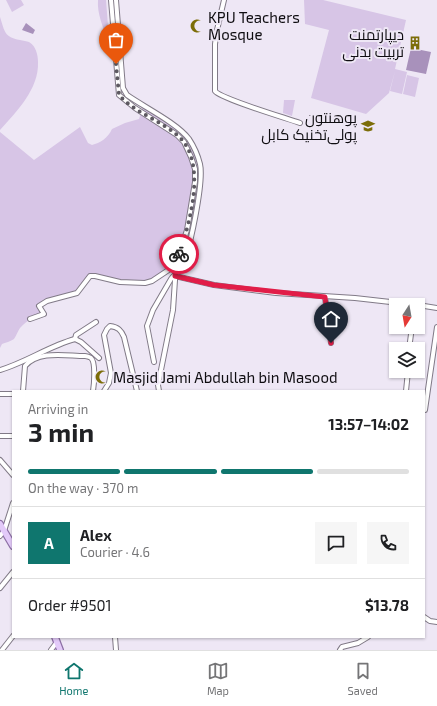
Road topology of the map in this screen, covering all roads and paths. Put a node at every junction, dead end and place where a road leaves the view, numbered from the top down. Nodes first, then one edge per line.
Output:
1 (111, 0) edge
2 (116, 0) edge
3 (224, 0) edge
4 (115, 52) junction
5 (120, 52) junction
6 (138, 103) junction
7 (135, 108) junction
8 (300, 123) dead end
9 (183, 264) junction
10 (176, 265) junction
11 (175, 276) junction
12 (325, 297) junction
13 (389, 302) edge
14 (425, 306) edge
15 (437, 308) edge
16 (30, 319) dead end
17 (96, 322) dead end
18 (437, 327) edge
19 (75, 339) junction
20 (331, 343) dead end
21 (100, 358) dead end
22 (154, 362) dead end
23 (0, 370) edge
24 (407, 378) edge
25 (23, 390) edge
26 (93, 390) edge
27 (104, 390) edge
28 (137, 390) edge
29 (159, 390) edge
30 (406, 390) edge
31 (0, 394) edge
32 (12, 394) edge
33 (425, 410) dead end
34 (0, 436) edge
35 (12, 436) edge
36 (0, 460) edge
37 (12, 474) edge
38 (12, 506) edge
39 (0, 524) edge
40 (4, 531) junction
41 (0, 536) edge
42 (12, 544) edge
43 (12, 573) edge
44 (0, 588) edge
45 (425, 618) edge
46 (437, 622) edge
47 (12, 637) edge
48 (115, 638) edge
49 (366, 638) edge
50 (56, 640) edge
51 (2, 650) edge
52 (51, 650) edge
53 (60, 650) edge
54 (116, 650) edge
55 (340, 650) edge

1 - 4 street
2 - 5 street
3 - 8 street
4 - 5 street
4 - 7 street
5 - 6 street
6 - 7 street
6 - 9 street
7 - 10 street
9 - 10 street
9 - 11 street
10 - 11 street
10 - 16 street
11 - 12 street
11 - 22 street
11 - 29 street
12 - 13 street
12 - 20 street
14 - 15 street
17 - 19 street
18 - 33 street
19 - 21 street
19 - 23 street
24 - 30 street
25 - 26 street
27 - 28 street
31 - 32 street
34 - 35 street
36 - 37 street
38 - 40 street
39 - 40 main road
40 - 41 street
40 - 42 main road
43 - 44 street
45 - 46 street
47 - 51 street
48 - 54 street
49 - 55 street
50 - 52 street
50 - 53 main road

